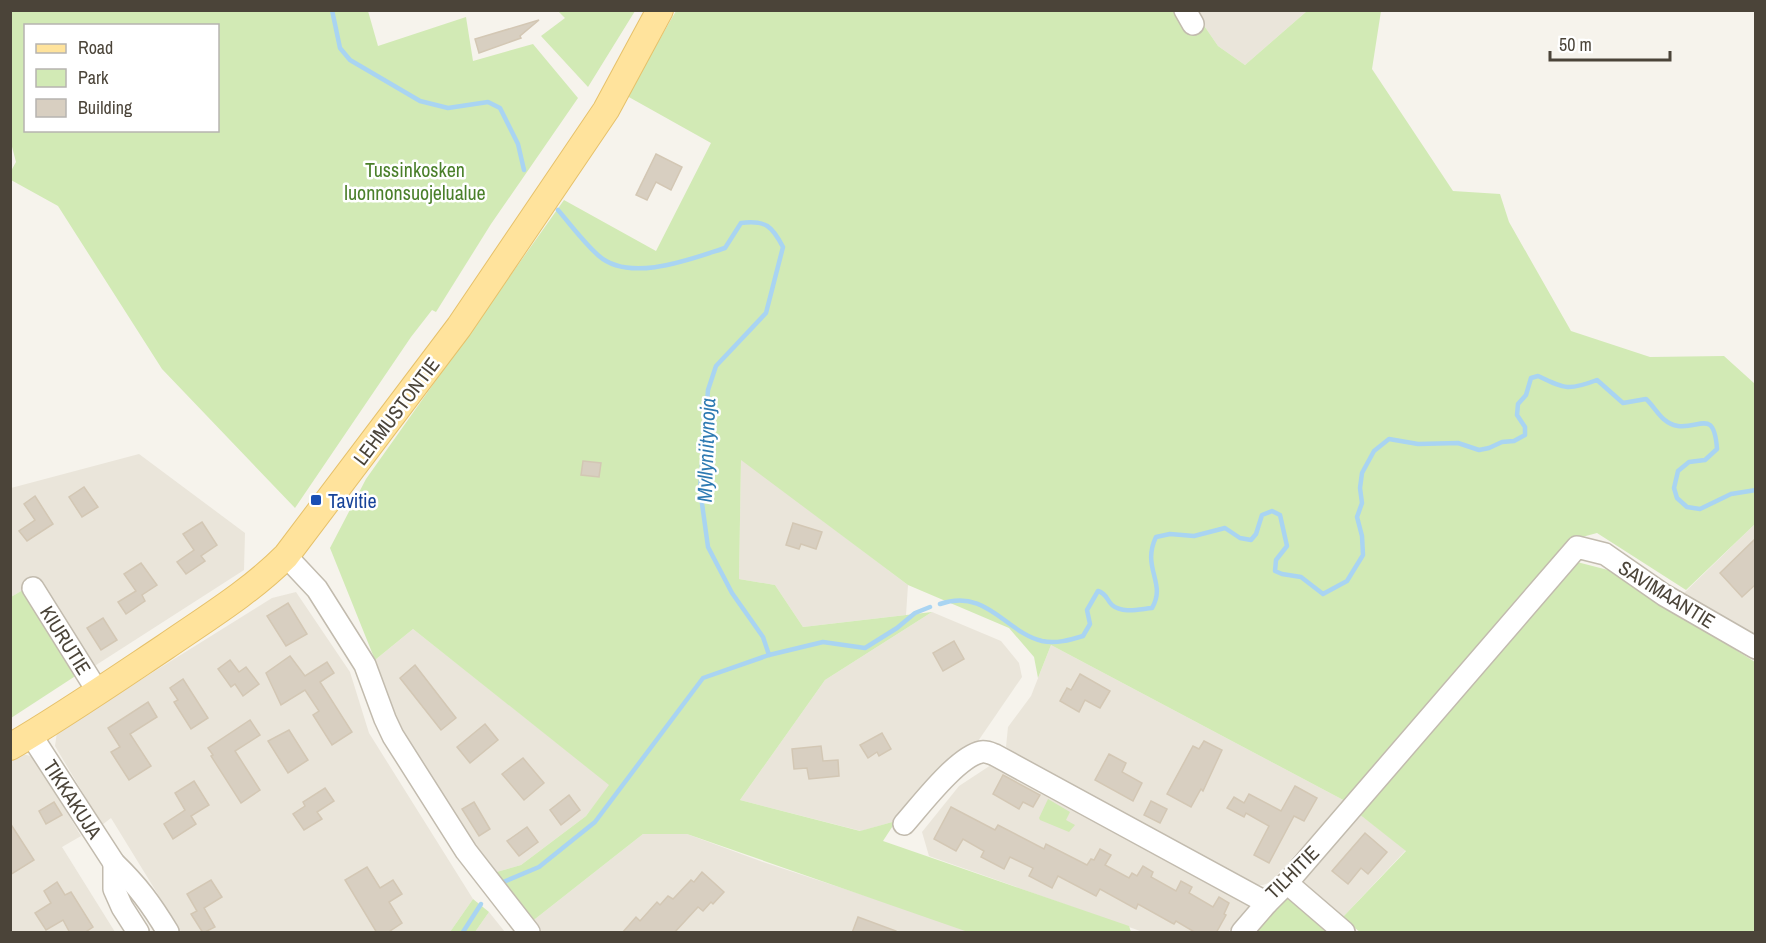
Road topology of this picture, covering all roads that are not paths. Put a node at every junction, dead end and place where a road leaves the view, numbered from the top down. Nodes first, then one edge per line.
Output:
1 (660, 10) edge
2 (1576, 547) joint
3 (286, 556) junction
4 (33, 588) dead end
5 (1755, 648) edge
6 (98, 692) junction
7 (21, 741) edge
8 (904, 824) dead end
9 (114, 863) junction
10 (1287, 883) junction
11 (1267, 903) junction
12 (138, 933) edge
13 (168, 933) edge
14 (529, 933) edge
15 (1242, 933) edge
16 (1344, 933) edge

1 - 3 main road, LEHMUSTONTIE
2 - 5 street, SAVIMAANTIE
2 - 10 street, TILHITIE
3 - 6 main road, LEHMUSTONTIE
3 - 14 street
4 - 6 street, KIURUTIE
6 - 7 main road, LEHMUSTONTIE
7 - 9 street, TIKKAKUJA
8 - 11 street, TILHITIE
9 - 12 street, TIKKAKUJA
9 - 13 street, TIKKAKUJA
10 - 11 street, TILHITIE
10 - 16 street
11 - 15 street

